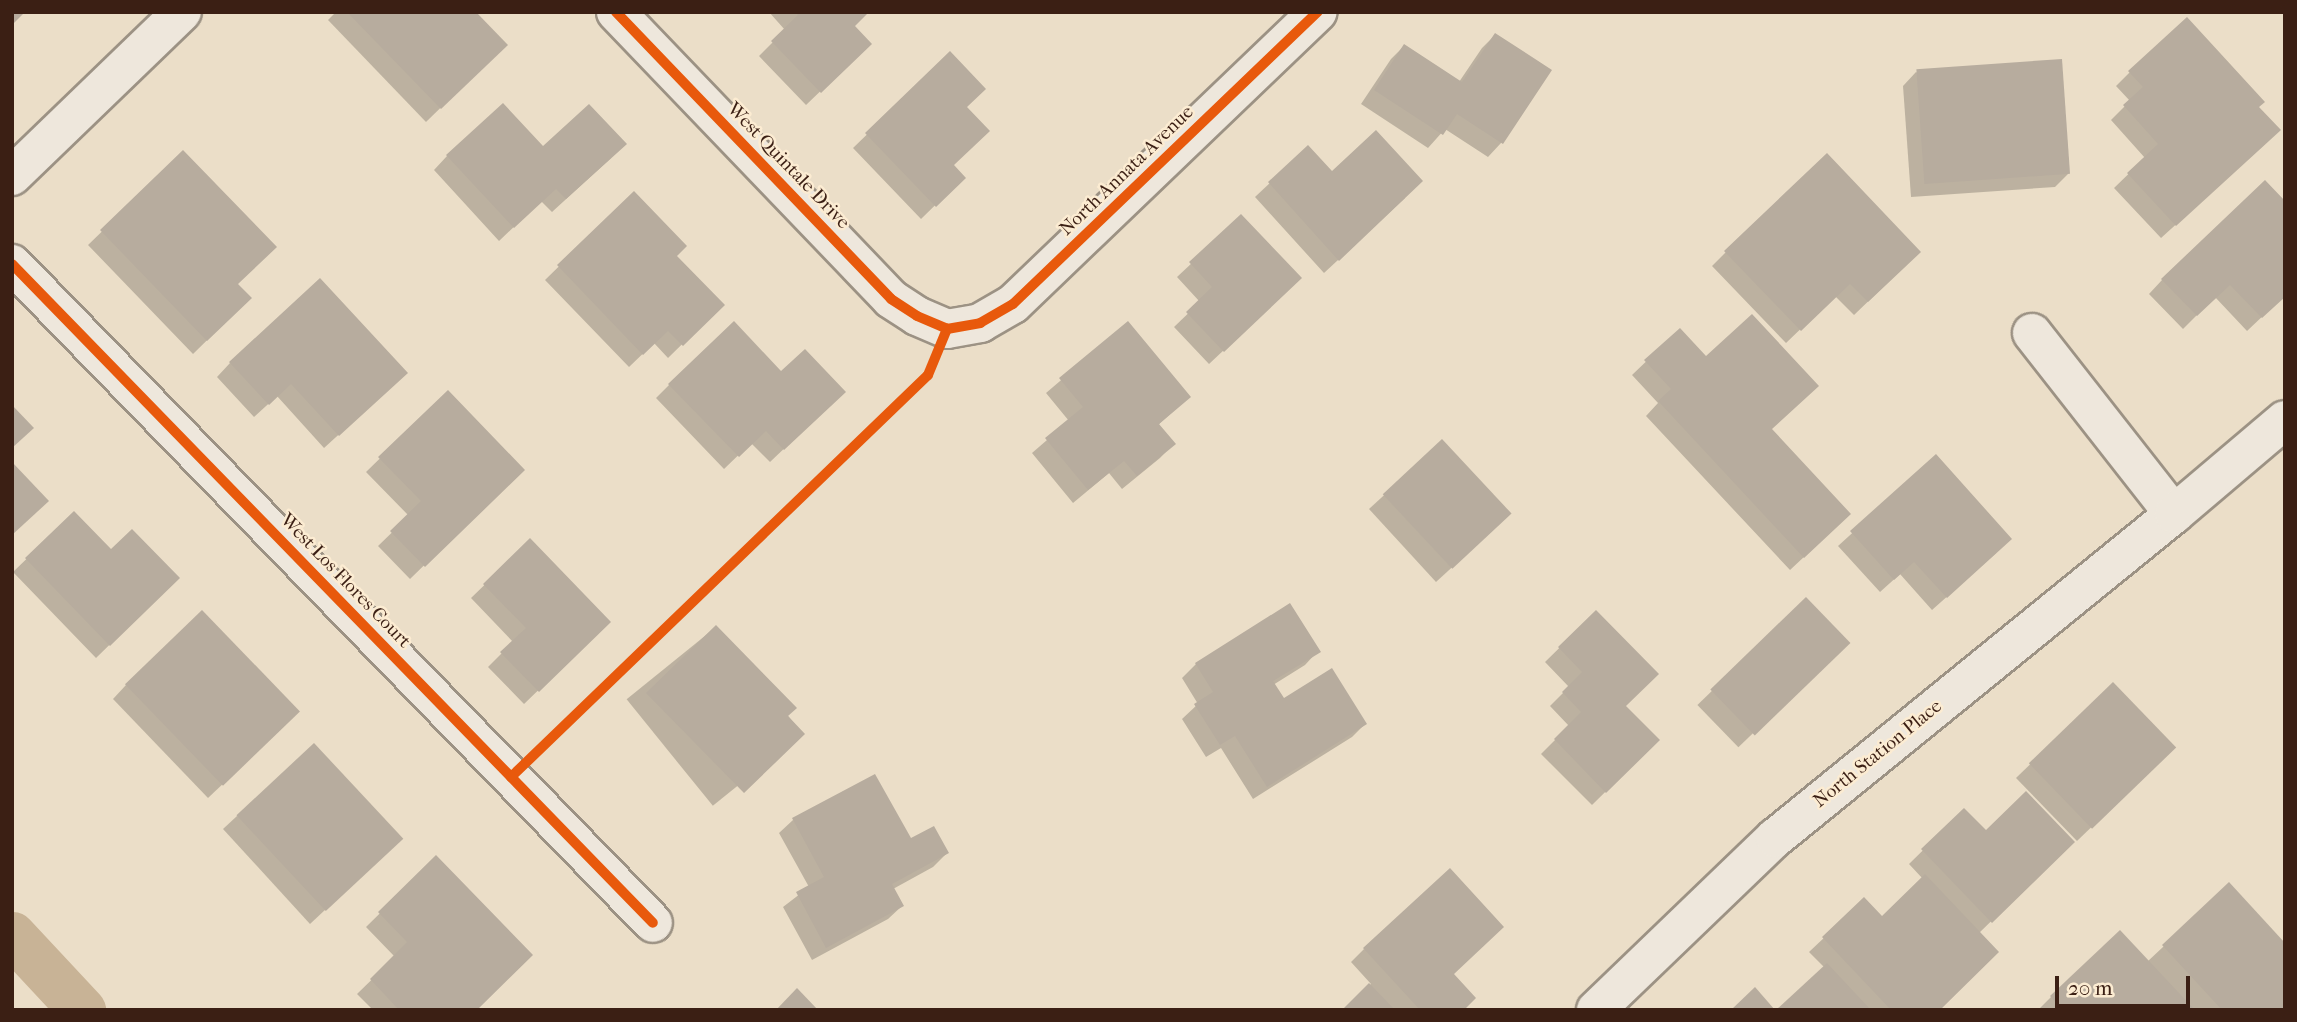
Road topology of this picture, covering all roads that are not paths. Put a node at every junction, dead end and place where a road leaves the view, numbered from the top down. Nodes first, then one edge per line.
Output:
1 (182, 12) edge
2 (615, 12) edge
3 (1317, 12) edge
4 (12, 176) edge
5 (12, 264) edge
6 (947, 329) joint
7 (2032, 333) dead end
8 (2285, 419) edge
9 (2174, 514) junction
10 (653, 923) dead end
11 (1596, 1010) edge

1 - 4 street
2 - 6 street, West Quintale Drive
3 - 6 street, North Annata Avenue
5 - 10 street, West Los Flores Court
7 - 9 street
8 - 9 street, North Station Place
9 - 11 street, North Station Place

